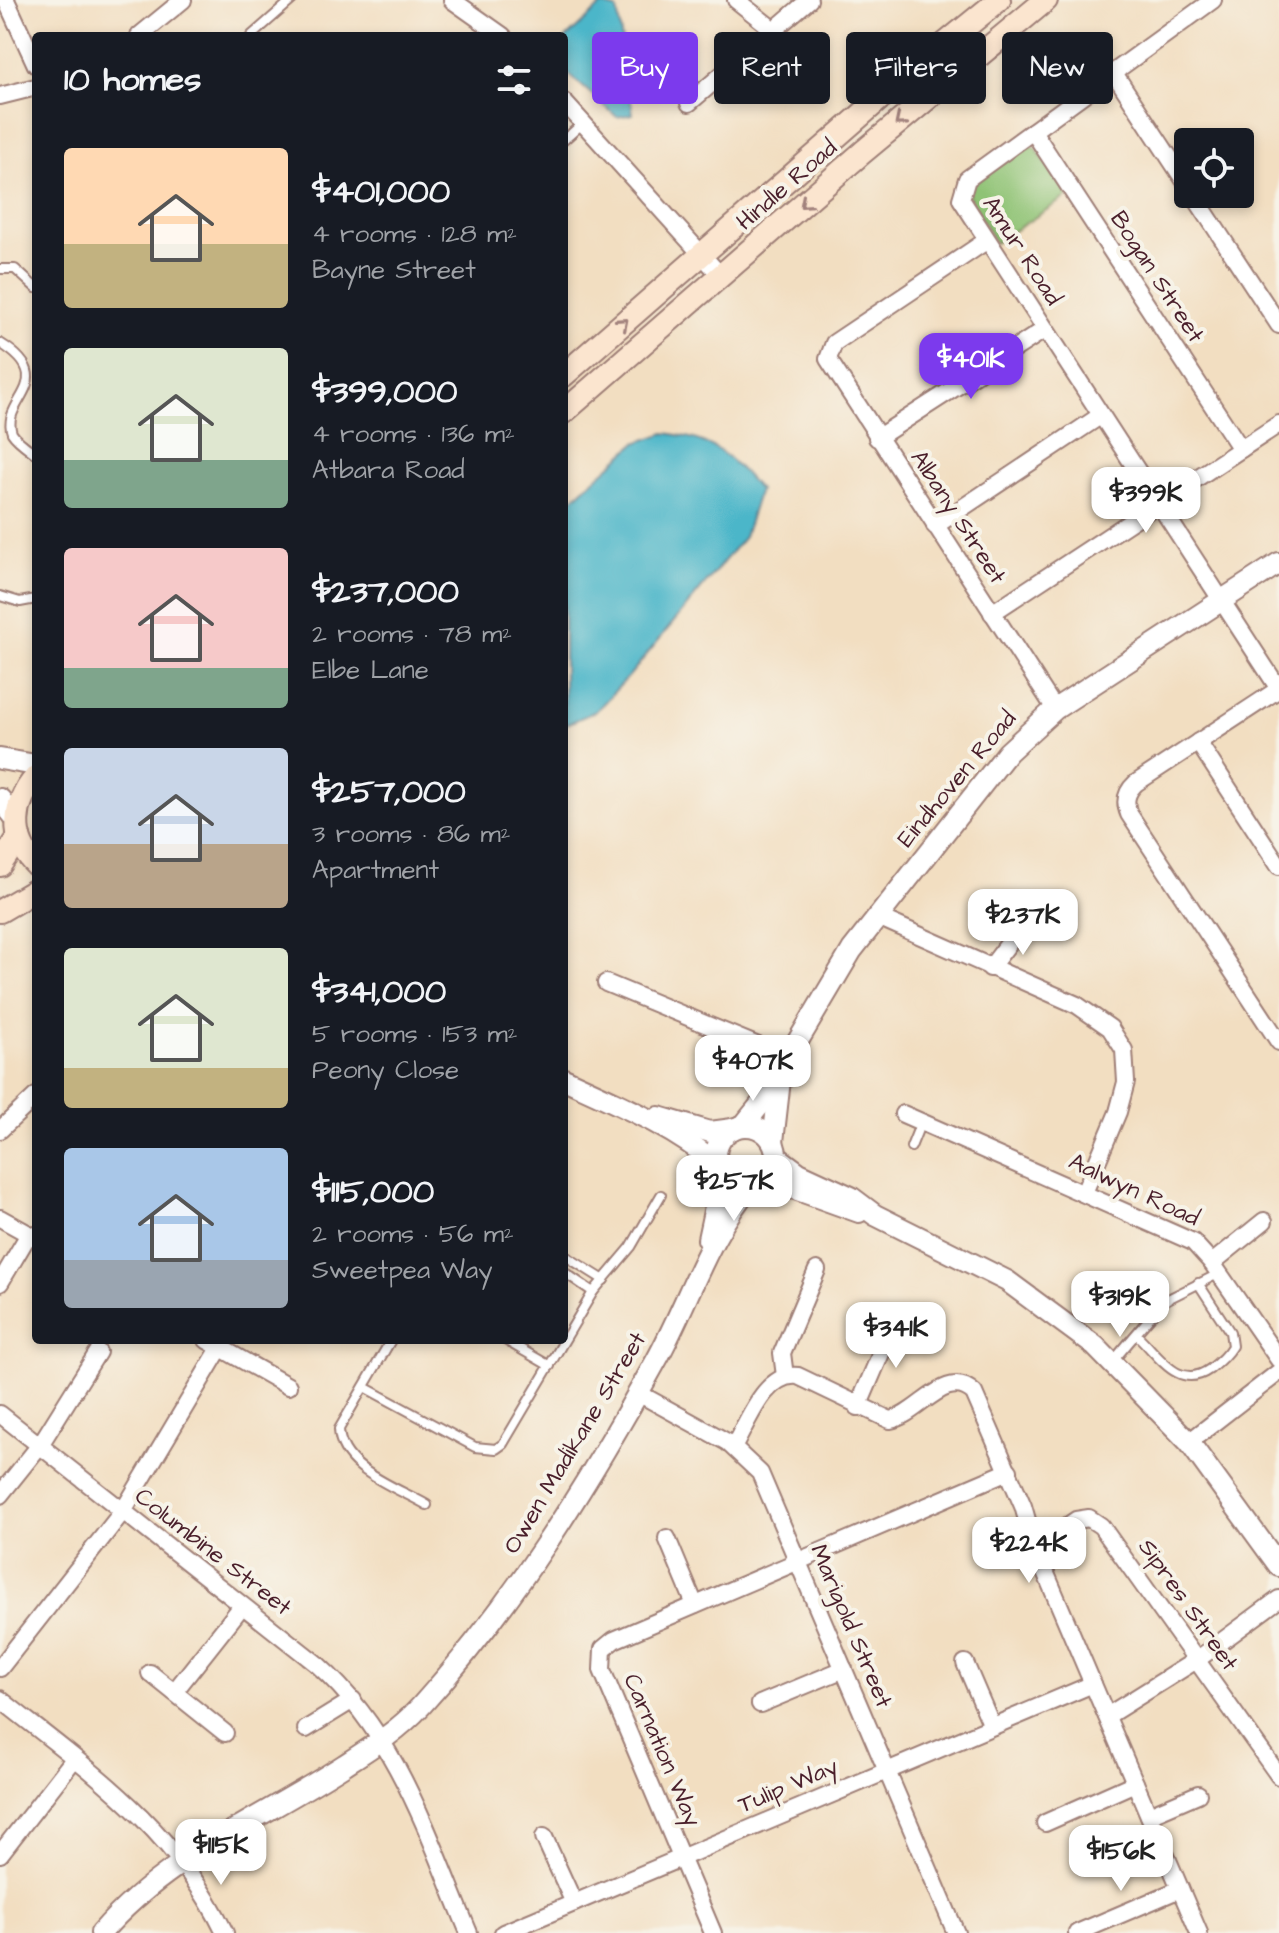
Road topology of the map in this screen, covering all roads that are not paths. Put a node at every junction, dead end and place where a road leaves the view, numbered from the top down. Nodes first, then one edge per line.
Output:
1 (6, 0) edge
2 (183, 0) edge
3 (292, 0) edge
4 (452, 0) edge
5 (736, 0) edge
6 (809, 0) edge
7 (999, 0) edge
8 (1046, 0) edge
9 (1213, 0) edge
10 (774, 30) junction
11 (144, 32) edge
12 (256, 32) edge
13 (497, 32) edge
14 (32, 56) edge
15 (1114, 73) junction
16 (32, 88) edge
17 (698, 95) edge
18 (0, 96) edge
19 (568, 106) edge
20 (583, 123) junction
21 (1033, 131) junction
22 (568, 136) edge
23 (1174, 165) edge
24 (1202, 208) edge
25 (986, 241) junction
26 (701, 255) junction
27 (0, 269) edge
28 (721, 276) junction
29 (32, 284) edge
30 (1279, 325) edge
31 (1044, 330) junction
32 (3, 344) edge
33 (0, 357) edge
34 (568, 371) edge
35 (568, 409) edge
36 (1100, 416) junction
37 (1279, 424) edge
38 (877, 438) junction
39 (1241, 449) junction
40 (32, 451) edge
41 (1157, 504) junction
42 (935, 526) junction
43 (1279, 563) edge
44 (0, 596) edge
45 (32, 600) edge
46 (1221, 601) junction
47 (992, 613) junction
48 (1279, 689) edge
49 (1055, 709) junction
50 (1198, 742) junction
51 (0, 759) edge
52 (32, 764) edge
53 (32, 783) edge
54 (0, 799) edge
55 (18, 828) junction
56 (32, 857) edge
57 (0, 865) edge
58 (1279, 866) edge
59 (32, 892) edge
60 (0, 911) edge
61 (878, 917) junction
62 (1025, 922) dead end
63 (990, 968) junction
64 (606, 983) dead end
65 (1279, 1042) edge
66 (785, 1063) junction
67 (568, 1081) edge
68 (32, 1100) edge
69 (617, 1104) junction
70 (903, 1114) dead end
71 (921, 1122) junction
72 (738, 1128) junction
73 (0, 1130) edge
74 (911, 1147) dead end
75 (774, 1149) junction
76 (720, 1169) junction
77 (754, 1184) junction
78 (1084, 1193) junction
79 (661, 1195) dead end
80 (875, 1215) junction
81 (0, 1218) edge
82 (1264, 1221) dead end
83 (32, 1236) edge
84 (568, 1258) edge
85 (702, 1262) junction
86 (1216, 1268) junction
87 (817, 1270) dead end
88 (568, 1275) edge
89 (604, 1280) junction
90 (0, 1283) edge
91 (1198, 1283) junction
92 (593, 1292) junction
93 (896, 1318) dead end
94 (568, 1335) edge
95 (1138, 1336) junction
96 (214, 1344) edge
97 (389, 1344) edge
98 (512, 1344) edge
99 (563, 1344) edge
100 (98, 1352) dead end
101 (1279, 1360) edge
102 (1113, 1362) junction
103 (550, 1366) junction
104 (1279, 1372) edge
105 (785, 1376) junction
106 (288, 1386) dead end
107 (364, 1387) junction
108 (638, 1393) junction
109 (858, 1407) junction
110 (0, 1414) edge
111 (1189, 1442) junction
112 (40, 1445) junction
113 (734, 1446) junction
114 (1009, 1471) junction
115 (0, 1495) edge
116 (427, 1505) dead end
117 (123, 1511) junction
118 (667, 1538) dead end
119 (1035, 1548) junction
120 (798, 1561) junction
121 (1279, 1566) edge
122 (1279, 1599) edge
123 (695, 1605) junction
124 (242, 1606) junction
125 (1198, 1659) junction
126 (965, 1663) dead end
127 (0, 1668) edge
128 (844, 1669) junction
129 (150, 1673) dead end
130 (1093, 1684) junction
131 (174, 1692) junction
132 (0, 1699) edge
133 (353, 1700) junction
134 (760, 1704) dead end
135 (1107, 1716) junction
136 (992, 1726) junction
137 (306, 1729) dead end
138 (225, 1733) dead end
139 (381, 1741) junction
140 (74, 1759) junction
141 (887, 1770) junction
142 (1279, 1776) edge
143 (1135, 1783) junction
144 (1198, 1794) dead end
145 (1149, 1815) junction
146 (1045, 1823) dead end
147 (544, 1837) dead end
148 (0, 1854) edge
149 (681, 1858) junction
150 (181, 1862) junction
151 (1180, 1889) junction
152 (574, 1903) junction
153 (101, 1933) edge
154 (225, 1933) edge
155 (469, 1933) edge
156 (503, 1933) edge
157 (713, 1933) edge
158 (956, 1933) edge
159 (1077, 1933) edge
160 (1199, 1933) edge

1 - 14 street
2 - 11 street
3 - 12 lane
4 - 13 street
5 - 10 street
6 - 10 street
7 - 26 main road, Hindle Road
8 -> 28 main road, Hindle Road
9 - 15 street, Amur Road
10 - 17 street
15 - 21 street, Amur Road
15 - 23 street
16 - 18 street
19 - 20 street
20 - 22 lane
20 - 26 street
21 - 25 street, Amur Road
21 - 39 street, Bogan Street
24 - 30 street
25 - 31 street, Amur Road
25 - 38 street, Albany Street
26 - 28 street
34 -> 26 main road, Hindle Road
27 - 29 lane
28 - 35 main road, Hindle Road
31 - 36 street, Amur Road
31 - 38 street
32 - 33 lane
32 - 40 lane
36 - 41 street, Amur Road
36 - 42 street
37 - 39 street
38 - 42 street, Albany Street
39 - 41 street
41 - 46 street, Amur Road
41 - 47 street
42 - 47 street, Albany Street
43 - 46 street, Eindhoven Road
44 - 45 lane
46 - 48 street, Amur Road
46 - 49 street, Eindhoven Road
47 - 49 street, Albany Street
48 - 50 street
49 - 61 street, Eindhoven Road
50 - 58 street
50 - 65 street
51 - 52 street
53 - 55 main road
54 - 55 street
55 - 56 main road
55 - 57 main road
59 - 60 main road
61 - 63 street
61 - 66 street, Eindhoven Road
62 - 63 street
63 - 78 street
64 - 66 street
66 - 72 street, Eindhoven Road
66 - 75 street, Eindhoven Road
67 - 69 street
68 - 73 street
69 - 72 street
69 - 76 street
70 - 71 street, Aalwyn Road
71 - 74 lane
71 - 78 street, Aalwyn Road
72 - 75 street
72 - 76 street
75 - 77 street
75 - 80 street
76 - 77 street
76 - 85 street, Owen Madikane Street
77 - 80 street
77 - 85 street, Owen Madikane Street
78 - 86 street, Aalwyn Road
79 - 89 lane
80 - 102 street
81 - 83 street
82 - 86 street
83 - 90 street
84 - 89 lane
85 - 108 street, Owen Madikane Street
86 - 91 lane
86 - 101 street, Aalwyn Road
87 - 105 street
88 - 92 lane
89 - 92 lane
91 - 95 lane
91 - 95 lane
92 - 94 lane
93 - 109 street
95 - 102 lane
96 - 106 street
96 - 117 street
97 - 107 lane
98 - 103 lane
99 - 103 lane
100 - 112 street
102 - 111 street
103 - 107 lane
104 - 111 street
105 - 109 street
105 - 113 street
107 - 116 lane
108 - 113 street, Marigold Street
108 - 139 street, Owen Madikane Street
109 - 114 street
110 - 112 street, Columbine Street
111 - 121 street
112 - 115 street
112 - 117 street, Columbine Street
113 - 120 street, Marigold Street
114 - 119 street
114 - 120 street, Carnation Way
117 - 124 street, Columbine Street
117 - 127 street
118 - 123 street
119 - 125 street, Sipres Street
119 - 130 street
120 - 123 street, Carnation Way
120 - 128 street, Marigold Street
122 - 125 street
123 - 149 street, Carnation Way
124 - 131 street
124 - 133 street, Columbine Street
125 - 135 street
125 - 142 street, Sipres Street
126 - 136 street
128 - 134 street
128 - 141 street, Marigold Street
129 - 131 street
130 - 135 street
130 - 136 street, Tulip Way
131 - 138 street
132 - 140 street
133 - 137 street
133 - 139 street, Columbine Street
135 - 143 street
136 - 141 street, Tulip Way
139 - 150 street, Owen Madikane Street
139 - 155 street, Columbine Street
140 - 148 street
140 - 150 street
141 - 149 street, Tulip Way
141 - 158 street, Marigold Street
143 - 145 street
143 - 146 street
144 - 145 street
145 - 151 street
147 - 152 street
149 - 152 street, Tulip Way
149 - 157 street, Carnation Way
150 - 153 street, Owen Madikane Street
150 - 154 street
151 - 159 street
151 - 160 street
152 - 156 street, Tulip Way

